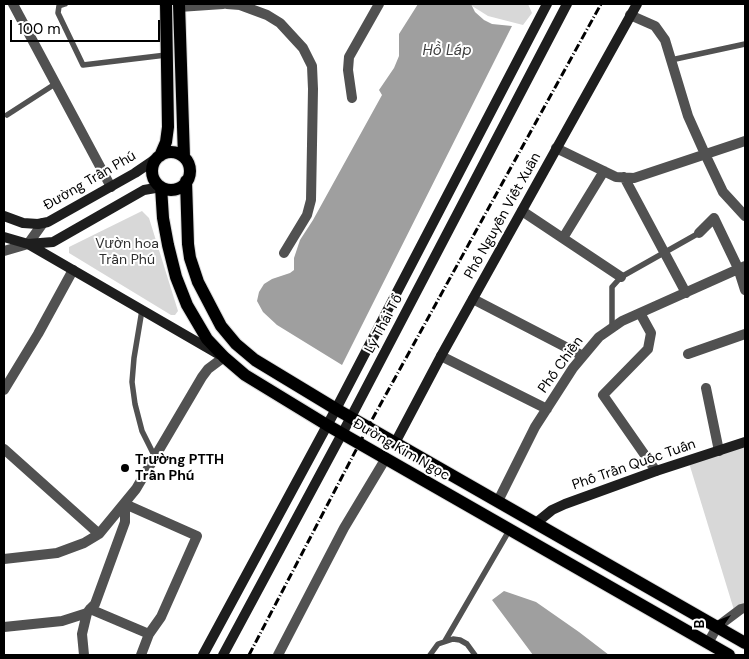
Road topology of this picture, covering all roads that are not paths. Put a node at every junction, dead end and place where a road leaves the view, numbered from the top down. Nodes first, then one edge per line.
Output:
1 (13, 4) edge
2 (65, 4) edge
3 (166, 4) edge
4 (223, 4) edge
5 (228, 4) edge
6 (378, 4) edge
7 (547, 4) edge
8 (567, 4) edge
9 (637, 4) edge
10 (179, 5) edge
11 (630, 15) junction
12 (745, 44) edge
13 (167, 55) junction
14 (671, 60) junction
15 (55, 84) junction
16 (352, 98) dead end
17 (7, 114) dead end
18 (745, 141) edge
19 (556, 148) junction
20 (705, 154) junction
21 (160, 156) junction
22 (184, 157) junction
23 (604, 171) junction
24 (624, 177) junction
25 (186, 181) junction
26 (111, 187) junction
27 (161, 187) junction
28 (522, 211) junction
29 (4, 216) edge
30 (745, 216) edge
31 (43, 223) junction
32 (699, 234) joint
33 (4, 237) edge
34 (563, 238) junction
35 (28, 244) junction
36 (4, 251) edge
37 (284, 253) dead end
38 (664, 253) junction
39 (742, 267) edge
40 (73, 270) junction
41 (621, 277) junction
42 (745, 290) edge
43 (686, 292) junction
44 (473, 299) junction
45 (142, 310) junction
46 (640, 313) junction
47 (612, 328) junction
48 (745, 334) edge
49 (688, 354) dead end
50 (441, 356) junction
51 (583, 356) junction
52 (224, 357) junction
53 (706, 388) dead end
54 (4, 390) edge
55 (336, 409) junction
56 (547, 409) junction
57 (351, 417) junction
58 (327, 424) junction
59 (342, 433) junction
60 (396, 442) junction
61 (745, 442) edge
62 (4, 449) edge
63 (720, 451) junction
64 (155, 457) junction
65 (386, 458) junction
66 (656, 471) junction
67 (498, 501) junction
68 (125, 504) junction
69 (536, 523) junction
70 (510, 529) junction
71 (100, 534) junction
72 (4, 559) edge
73 (744, 610) edge
74 (89, 611) junction
75 (4, 627) edge
76 (717, 627) junction
77 (149, 634) junction
78 (445, 641) junction
79 (708, 643) junction
80 (745, 643) edge
81 (84, 655) edge
82 (141, 655) edge
83 (203, 655) edge
84 (222, 655) edge
85 (278, 655) edge
86 (430, 655) edge
87 (475, 655) edge
88 (729, 655) edge

1 - 15 street
2 - 13 lane
3 - 13 main road
4 - 10 street
5 - 37 street
6 - 16 street
7 - 55 main road, Lý Thái Tổ
8 - 57 main road, Lý Thái Tổ
9 - 11 main road, Phố Nguyễn Viết Xuân
10 - 22 main road
11 - 14 street
11 - 19 main road, Phố Nguyễn Viết Xuân
12 - 14 lane
13 - 21 main road
14 - 20 street
15 - 17 lane
15 - 26 street
18 - 20 street
19 - 23 street
19 - 28 main road, Phố Nguyễn Viết Xuân
20 - 24 street
20 - 30 street
21 - 22 main road
21 - 26 main road, Đường Trần Phú
21 - 27 main road
22 - 25 main road
23 - 24 street
23 - 34 street
24 - 38 street
25 - 27 main road
25 - 55 main road, Đường Kim Ngọc
26 - 31 main road, Đường Trần Phú
27 - 35 main road
27 - 52 main road, Đường Kim Ngọc
28 - 34 street
28 - 44 main road, Phố Nguyễn Viết Xuân
29 - 31 main road, Đường Trần Phú
31 - 35 street
32 - 38 lane
32 - 39 street
33 - 35 main road
34 - 41 street
35 - 36 street
35 - 40 main road
38 - 41 lane
38 - 43 street
39 - 42 street
39 - 43 street, Phố Chiền
40 - 45 main road
40 - 54 street
41 - 47 lane
43 - 46 street, Phố Chiền
44 - 50 main road, Phố Nguyễn Viết Xuân
44 - 51 street
45 - 52 main road
45 - 64 lane
46 - 47 street, Phố Chiền
46 - 66 street
47 - 51 street, Phố Chiền
48 - 49 street
50 - 56 street
50 - 60 main road, Phố Nguyễn Viết Xuân
51 - 56 street, Phố Chiền
52 - 58 main road, Đường Kim Ngọc
52 - 64 street
53 - 63 street
55 - 57 main road, Đường Kim Ngọc
55 - 58 main road, Lý Thái Tổ
56 - 67 street, Phố Chiền
57 - 59 main road, Lý Thái Tổ
57 - 60 main road, Đường Kim Ngọc
58 - 59 main road, Đường Kim Ngọc
58 - 83 main road, Lý Thái Tổ
59 - 65 main road, Đường Kim Ngọc
59 - 84 main road, Lý Thái Tổ
60 - 67 main road, Đường Kim Ngọc
61 - 63 main road, Phố Trần Quốc Tuấn
62 - 71 street
63 - 66 main road, Phố Trần Quốc Tuấn
64 - 68 street
65 - 70 main road, Đường Kim Ngọc
65 - 85 street
66 - 69 main road, Phố Trần Quốc Tuấn
67 - 69 main road, Đường Kim Ngọc
68 - 71 street
68 - 74 street
68 - 77 street
69 - 76 main road, Đường Kim Ngọc
70 - 78 lane
70 - 79 main road, Đường Kim Ngọc
71 - 72 street
73 - 76 street
74 - 75 street
74 - 77 street
74 - 81 street
76 - 79 street
76 - 80 main road, Đường Kim Ngọc
77 - 82 street
78 - 86 lane
78 - 87 lane
79 - 88 main road, Đường Kim Ngọc

